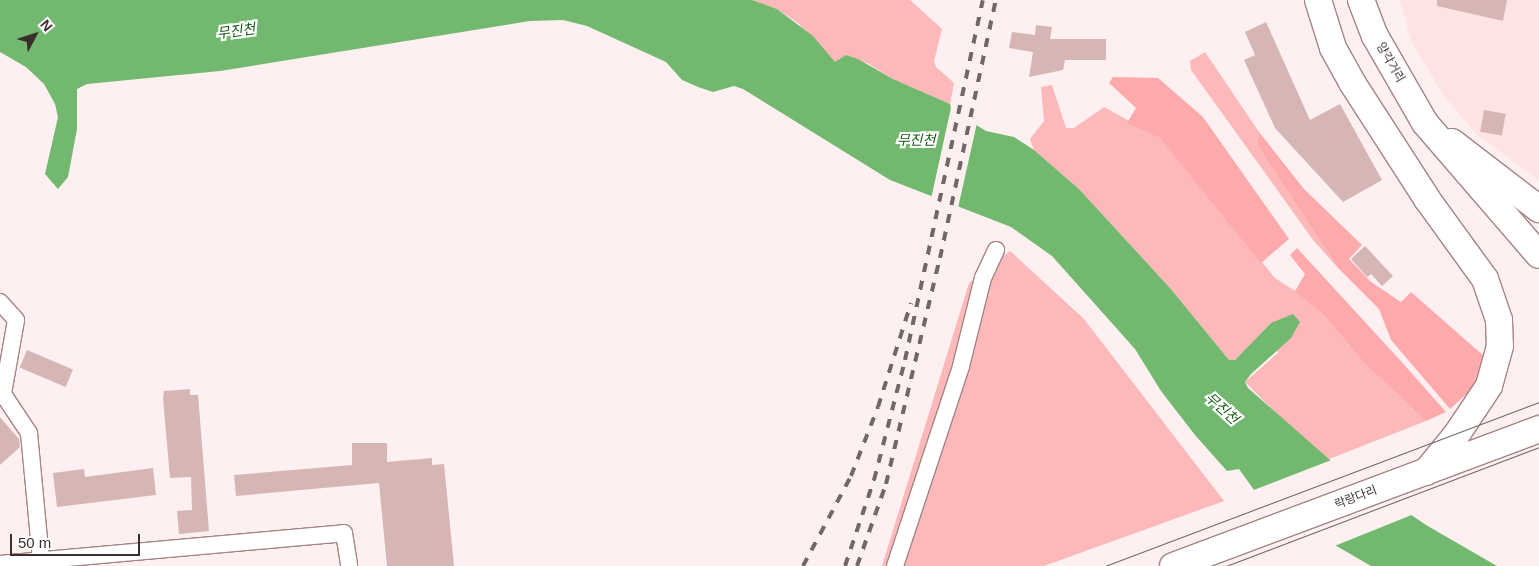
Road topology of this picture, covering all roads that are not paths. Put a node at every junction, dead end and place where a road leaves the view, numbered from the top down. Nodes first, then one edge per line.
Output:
1 (1318, 0) edge
2 (1361, 0) edge
3 (1425, 123) junction
4 (1539, 209) edge
5 (996, 250) dead end
6 (1539, 255) edge
7 (0, 302) edge
8 (1539, 429) edge
9 (1426, 472) junction
10 (41, 561) junction
11 (0, 564) edge
12 (348, 566) edge
13 (895, 566) edge
14 (1173, 566) edge

1 - 9 main road
2 - 3 main road, 양각거리
3 - 4 main road
3 - 6 main road
5 - 13 street
7 - 10 street
8 - 9 main road, 락랑다리
9 - 14 main road, 락랑다리
10 - 11 street
10 - 12 street

